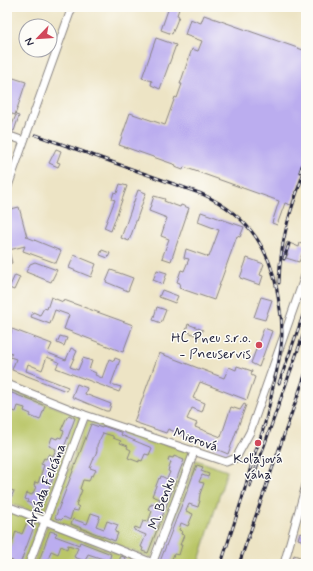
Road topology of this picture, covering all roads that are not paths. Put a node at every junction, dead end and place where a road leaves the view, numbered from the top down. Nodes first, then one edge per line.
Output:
1 (72, 7) edge
2 (7, 135) edge
3 (24, 141) junction
4 (7, 189) edge
5 (306, 273) edge
6 (7, 384) edge
7 (85, 415) junction
8 (194, 452) junction
9 (305, 490) edge
10 (7, 506) edge
11 (45, 521) junction
12 (153, 563) edge
13 (29, 564) edge
14 (284, 564) edge

1 - 3 street
2 - 3 street
3 - 4 street
5 - 8 street, Mierová
6 - 7 street, Mierová
7 - 8 street, Mierová
7 - 11 street, Arpáda Felcána
8 - 12 street, M. Benku
9 - 14 street
10 - 11 street
11 - 12 street
11 - 13 street, Arpáda Felcána

